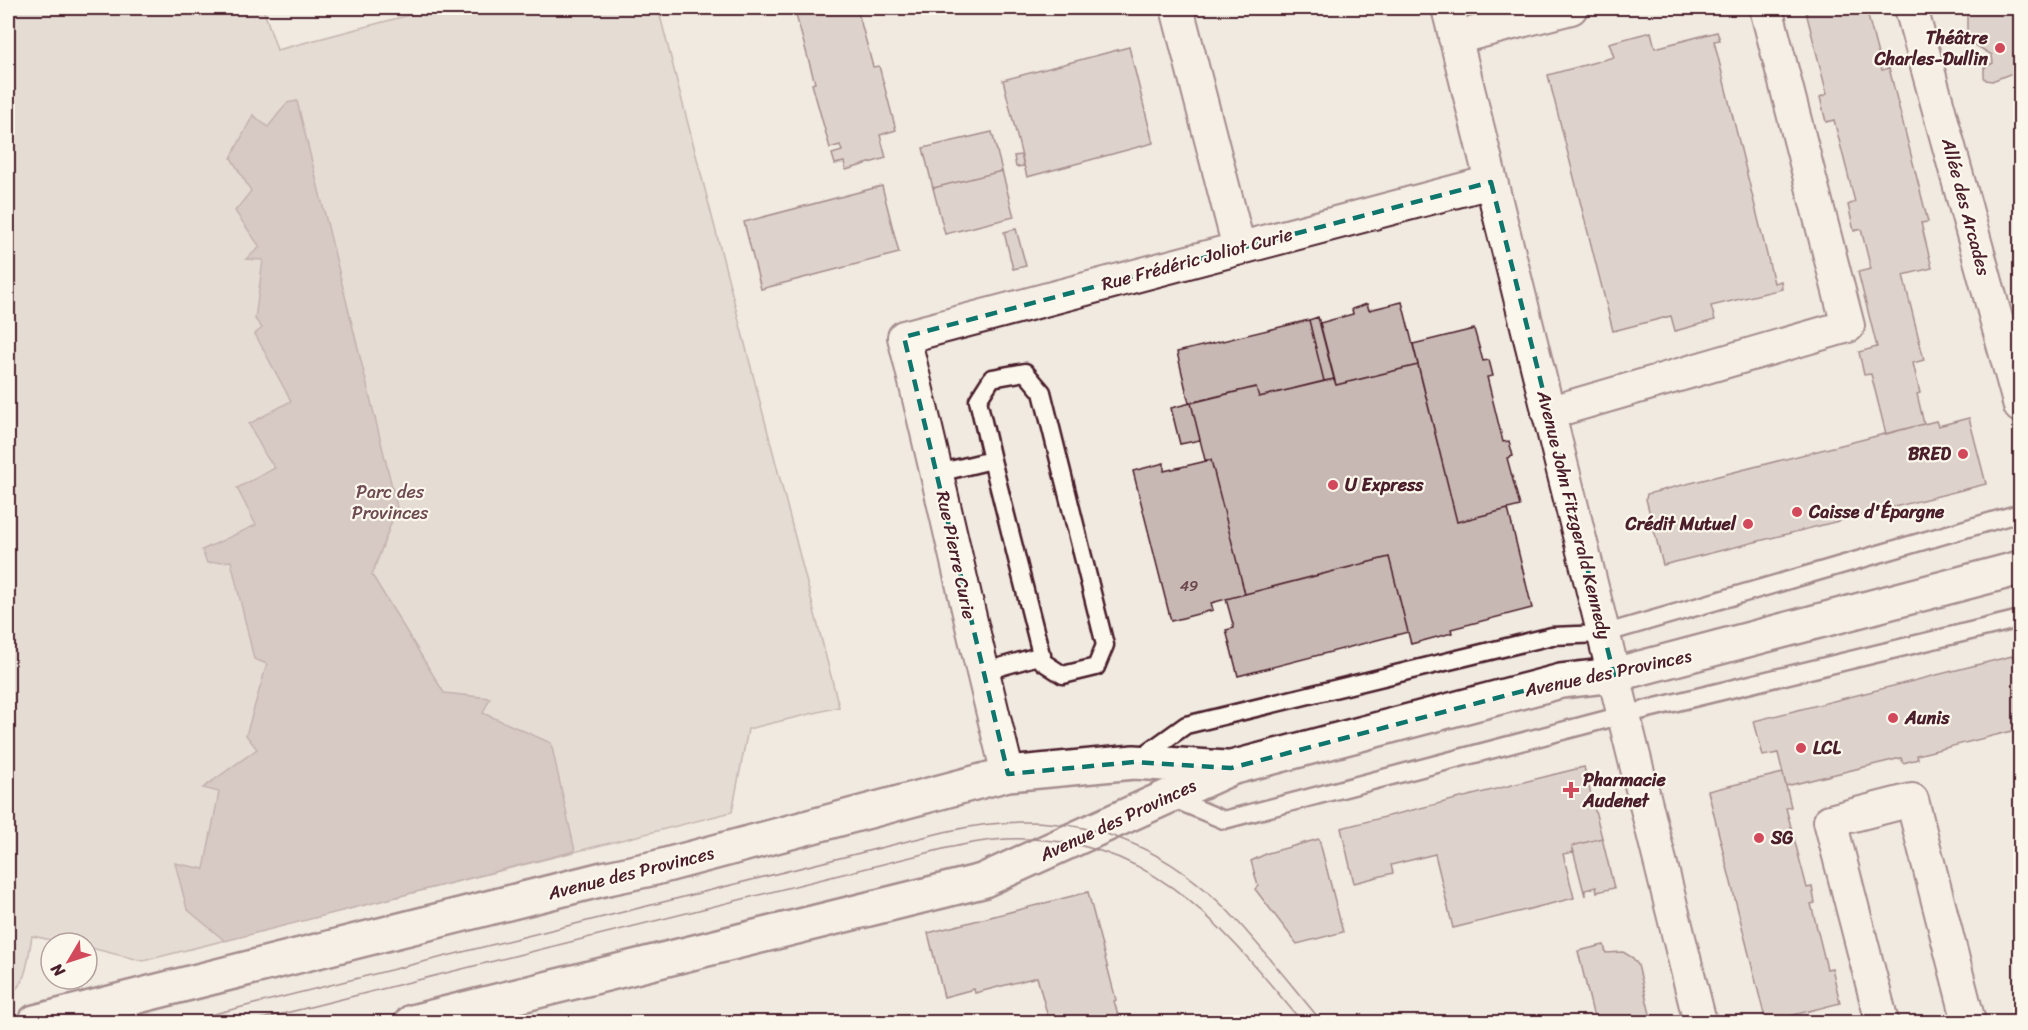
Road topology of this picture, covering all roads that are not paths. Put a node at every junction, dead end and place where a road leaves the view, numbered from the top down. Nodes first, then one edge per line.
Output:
1 (1177, 8) edge
2 (1448, 8) edge
3 (1571, 8) edge
4 (1766, 8) edge
5 (1911, 8) edge
6 (1455, 38) junction
7 (1491, 182) junction
8 (1239, 248) junction
9 (904, 337) joint
10 (2020, 406) edge
11 (1548, 412) junction
12 (992, 460) junction
13 (938, 473) junction
14 (2020, 513) edge
15 (2020, 568) edge
16 (2020, 619) edge
17 (1603, 634) junction
18 (1042, 655) junction
19 (982, 672) junction
20 (1614, 675) junction
21 (1623, 715) junction
22 (1134, 762) junction
23 (1231, 768) junction
24 (1008, 774) junction
25 (1168, 796) junction
26 (35, 1023) edge
27 (412, 1023) edge
28 (1700, 1023) edge
29 (1882, 1023) edge
30 (1969, 1023) edge

1 - 8 street
2 - 6 street, Avenue John Fitzgerald Kennedy
3 - 6 street
4 - 11 street
5 - 10 street, Allée des Arcades
6 - 7 street, Avenue John Fitzgerald Kennedy
7 - 8 street, Rue Frédéric Joliot Curie
7 - 11 street, Avenue John Fitzgerald Kennedy
8 - 9 street, Rue Frédéric Joliot Curie
9 - 13 street, Rue Pierre Curie
11 - 17 street, Avenue John Fitzgerald Kennedy
12 - 13 lane
12 - 18 lane
12 - 18 lane
13 - 19 street, Rue Pierre Curie
14 - 17 lane
15 - 20 street, Avenue des Provinces
16 - 21 lane
17 - 20 street, Avenue John Fitzgerald Kennedy
17 - 22 lane
18 - 19 lane
19 - 24 street, Rue Pierre Curie
20 - 21 street, Avenue John Fitzgerald Kennedy
20 - 23 street, Avenue des Provinces
21 - 25 lane
21 - 28 street, Avenue John Fitzgerald Kennedy
22 - 23 street, Avenue des Provinces
22 - 24 street, Avenue des Provinces
23 - 25 street, Avenue des Provinces
24 - 26 street, Avenue des Provinces
25 - 27 street, Avenue des Provinces
29 - 30 street

